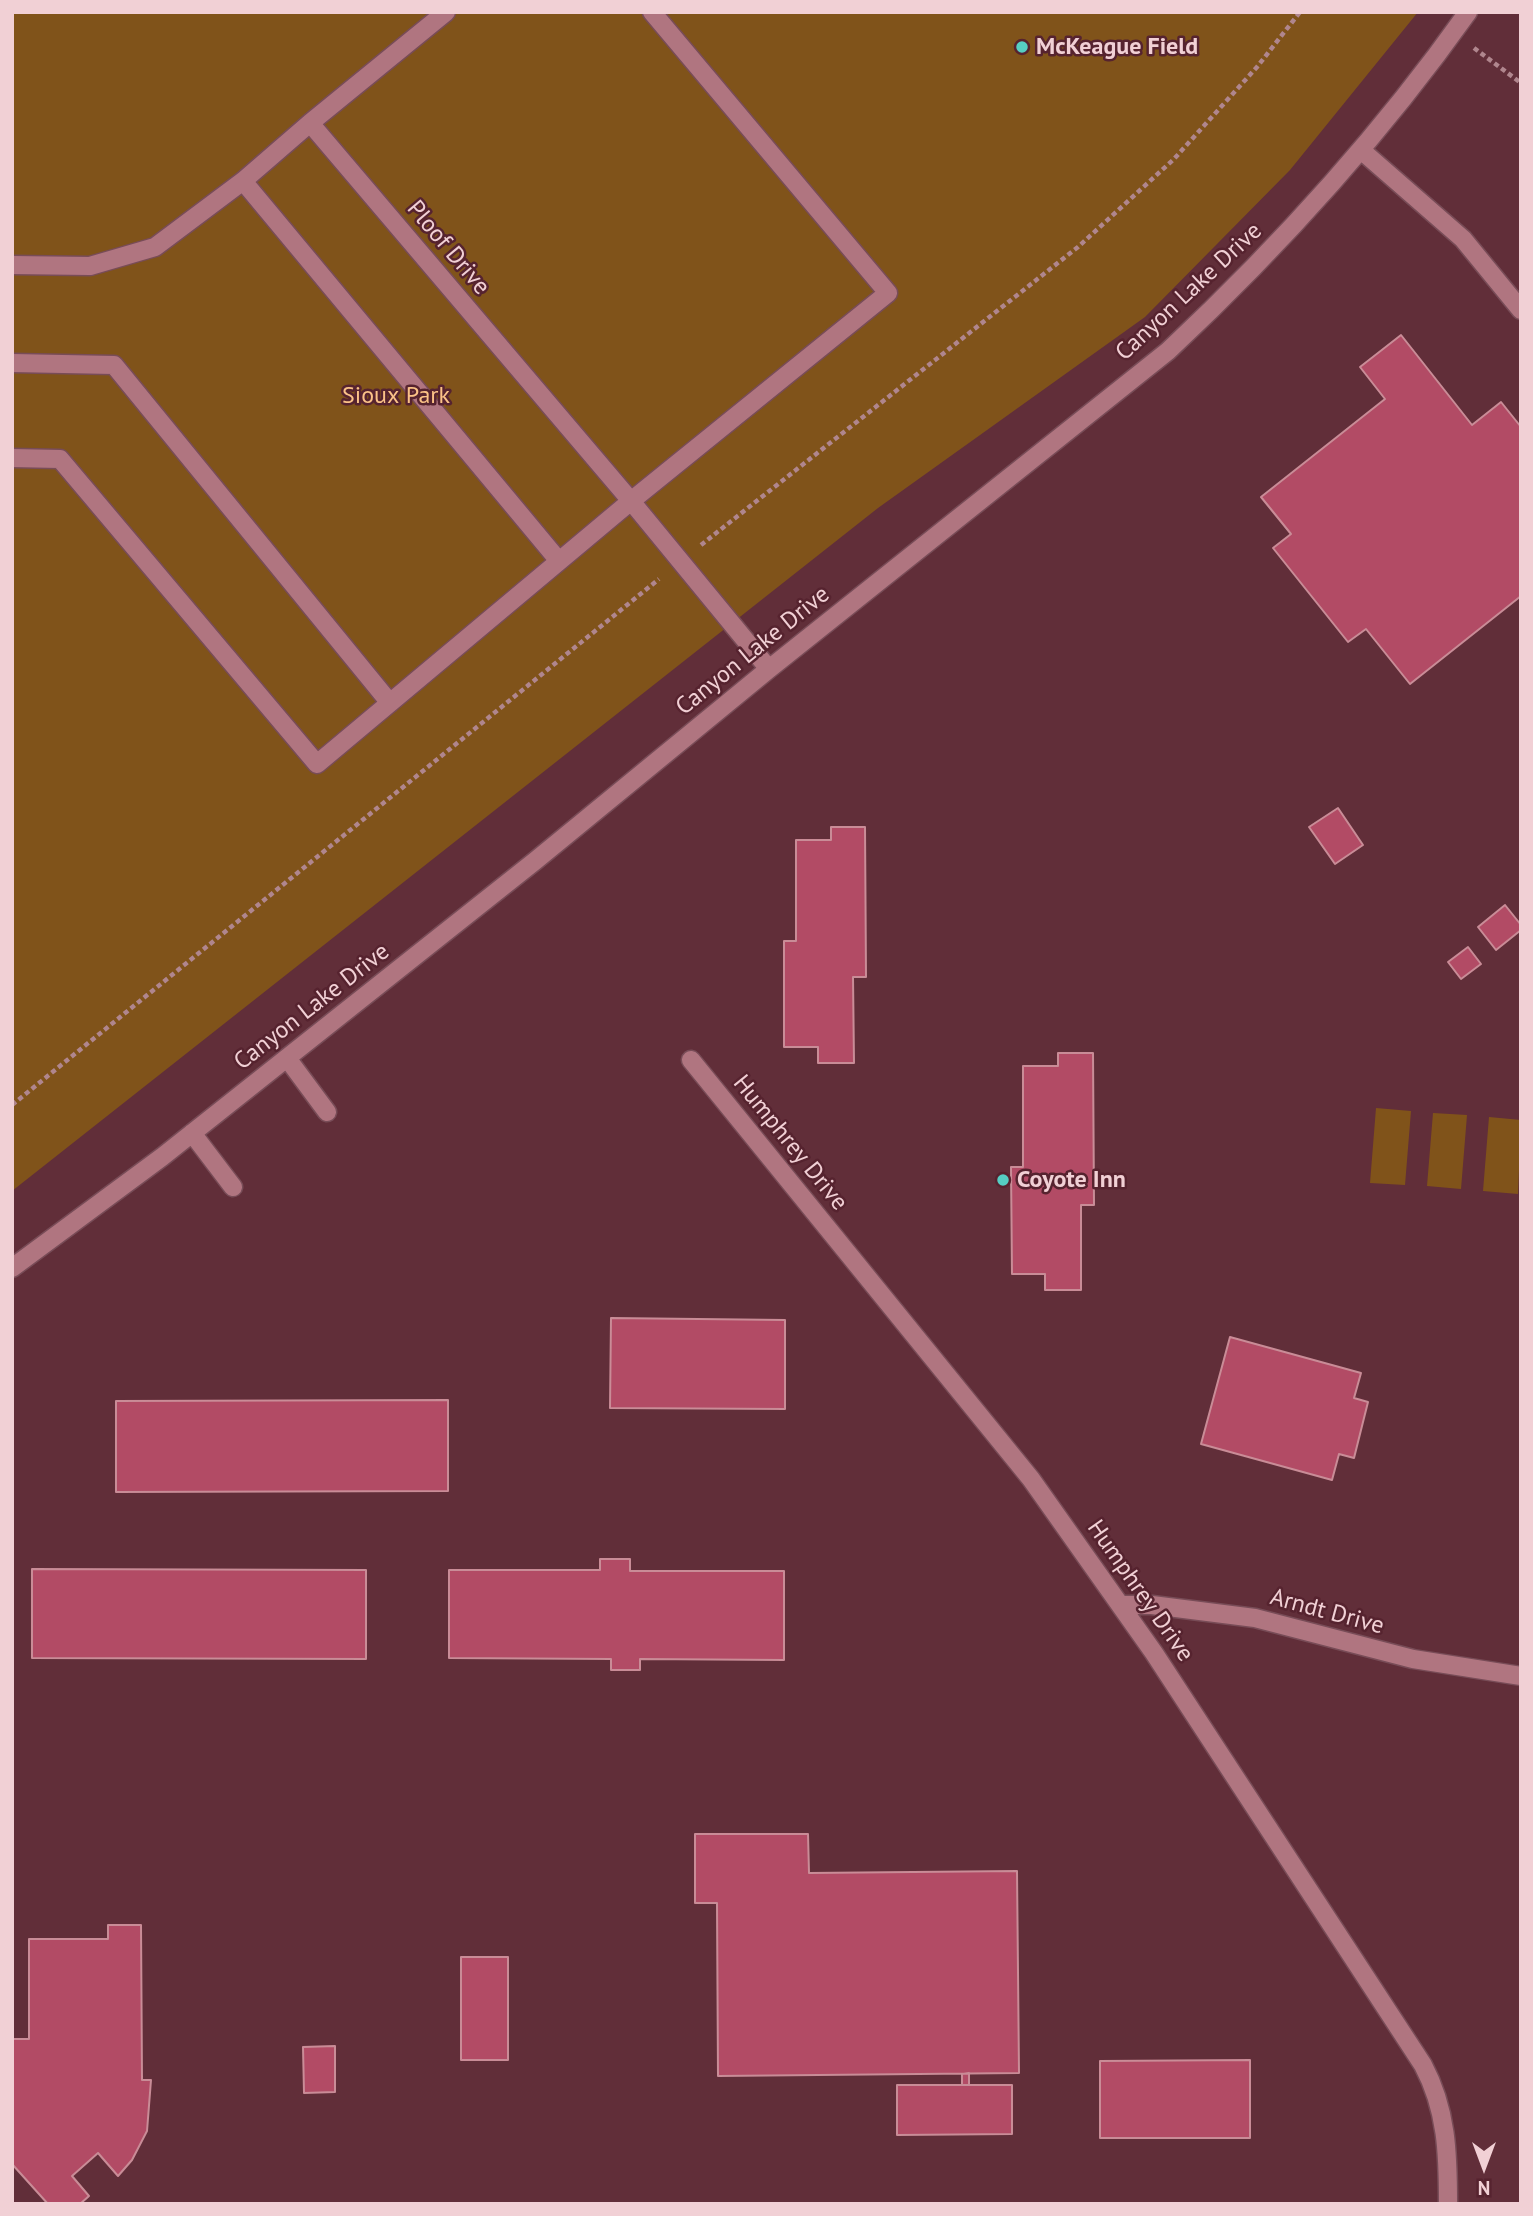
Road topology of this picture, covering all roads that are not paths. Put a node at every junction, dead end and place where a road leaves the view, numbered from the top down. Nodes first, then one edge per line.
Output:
1 (446, 12) edge
2 (652, 12) edge
3 (1468, 12) edge
4 (310, 123) junction
5 (1361, 150) junction
6 (243, 181) junction
7 (12, 265) edge
8 (1521, 310) edge
9 (12, 363) edge
10 (12, 458) edge
11 (631, 501) junction
12 (559, 561) junction
13 (769, 669) junction
14 (390, 702) junction
15 (287, 1058) junction
16 (691, 1060) dead end
17 (327, 1112) dead end
18 (192, 1133) junction
19 (233, 1187) dead end
20 (12, 1268) edge
21 (1121, 1605) junction
22 (1521, 1676) edge
23 (1448, 2204) edge

1 - 4 street
2 - 11 street
3 - 5 street, Canyon Lake Drive
4 - 6 street
4 - 11 street, Ploof Drive
5 - 8 street
5 - 13 street, Canyon Lake Drive
6 - 7 street
6 - 12 street
9 - 14 street
10 - 14 street
11 - 12 street
11 - 13 street, Ploof Drive
12 - 14 street
13 - 15 street, Canyon Lake Drive
15 - 17 street
15 - 18 street, Canyon Lake Drive
16 - 21 street, Humphrey Drive
18 - 19 street
18 - 20 street, Canyon Lake Drive
21 - 22 street, Arndt Drive
21 - 23 street, Humphrey Drive

